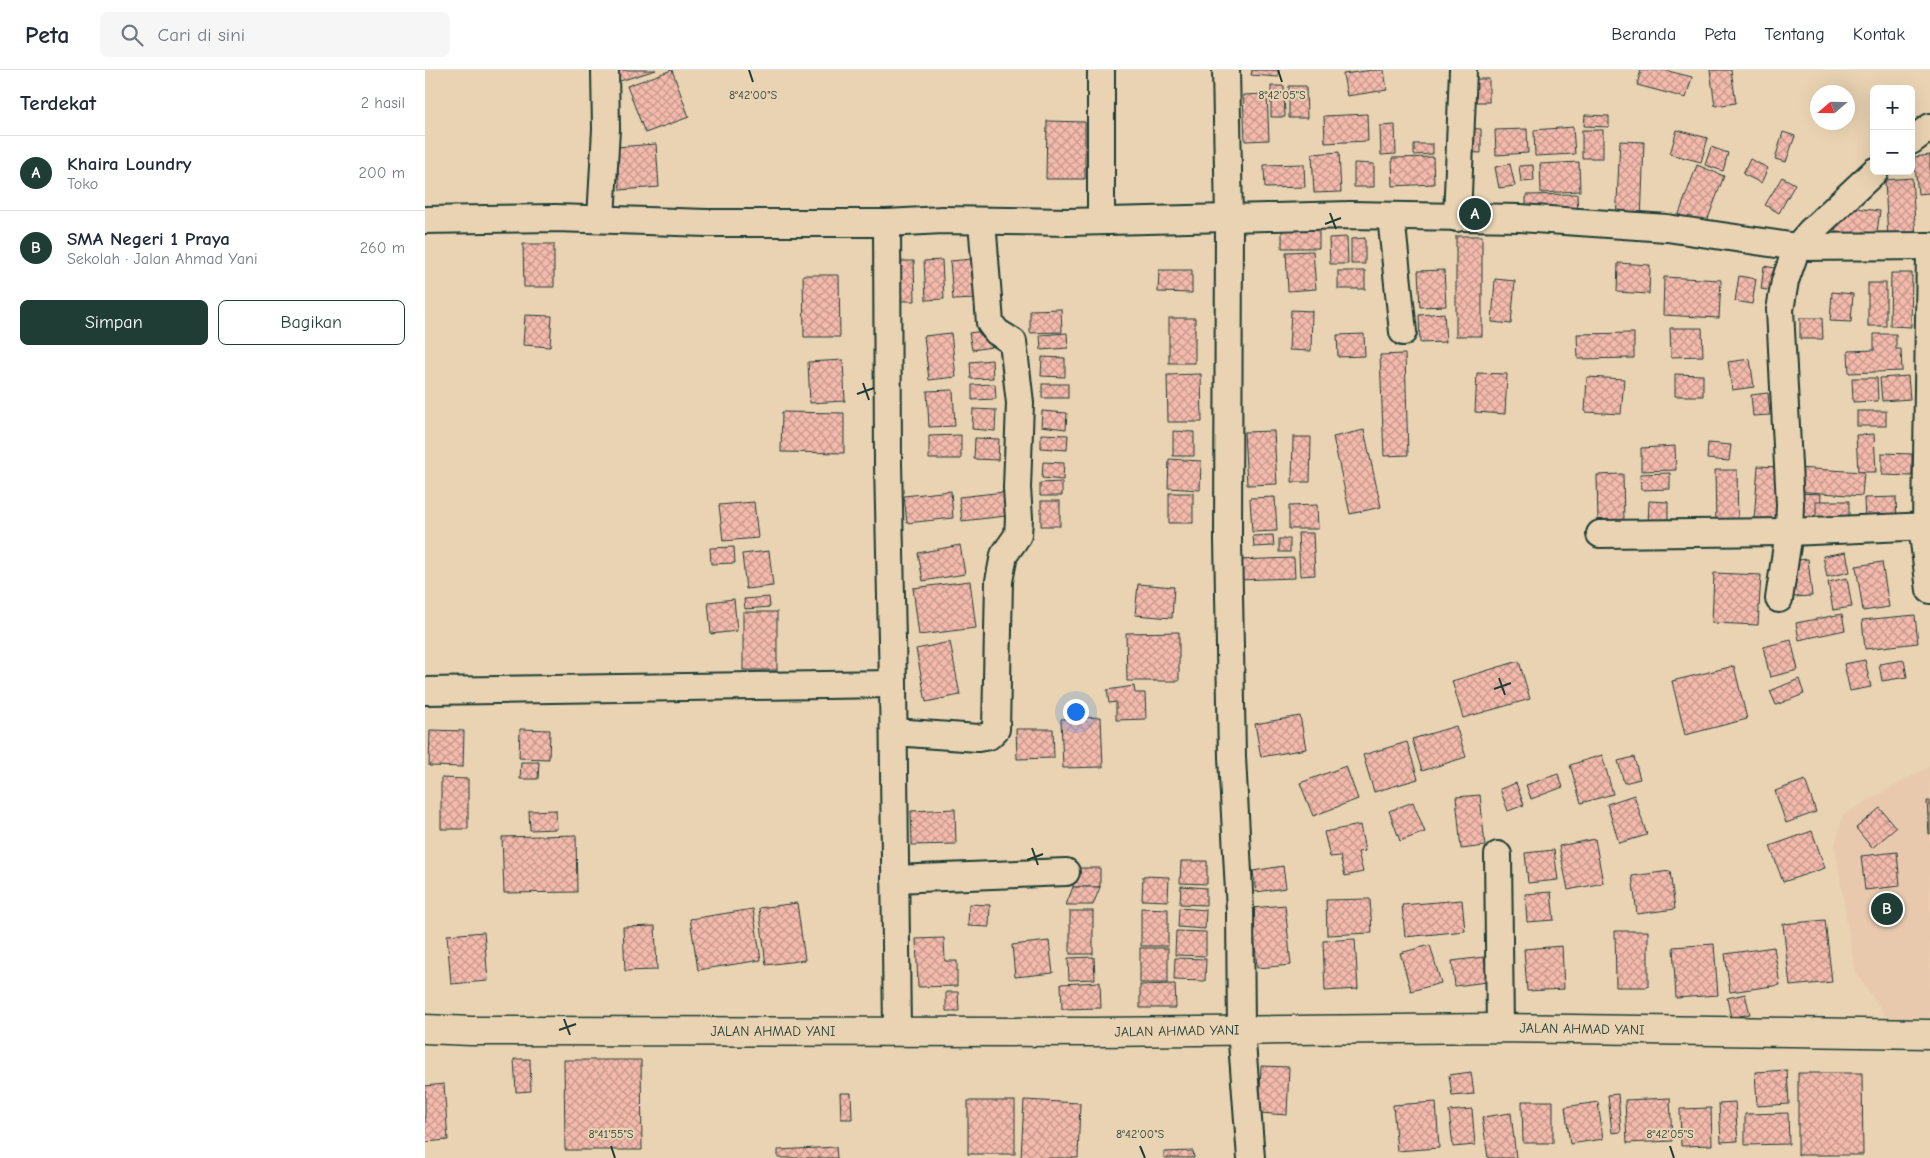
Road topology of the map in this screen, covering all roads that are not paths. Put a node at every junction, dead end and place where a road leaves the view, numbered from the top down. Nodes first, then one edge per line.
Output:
1 (605, 70) edge
2 (1101, 70) edge
3 (1226, 70) edge
4 (1463, 70) edge
5 (1930, 127) edge
6 (1915, 138) edge
7 (1871, 175) edge
8 (1391, 216) junction
9 (1229, 218) junction
10 (1457, 218) junction
11 (601, 219) junction
12 (425, 220) edge
13 (982, 221) junction
14 (1101, 221) junction
15 (887, 223) junction
16 (1930, 246) edge
17 (1797, 247) junction
18 (1930, 252) edge
19 (1403, 332) dead end
20 (1926, 526) edge
21 (1789, 532) junction
22 (1601, 534) dead end
23 (1930, 590) edge
24 (1779, 599) dead end
25 (893, 684) junction
26 (425, 692) edge
27 (894, 732) junction
28 (1498, 855) dead end
29 (1066, 872) dead end
30 (895, 879) junction
31 (1500, 1028) junction
32 (425, 1029) edge
33 (1241, 1030) junction
34 (897, 1031) junction
35 (1930, 1034) edge
36 (1251, 1158) edge

1 - 11 street
2 - 14 street
3 - 9 street
4 - 10 street
5 - 6 street
7 - 17 street
8 - 9 street
8 - 10 street
8 - 19 street
9 - 14 street
9 - 33 street
10 - 17 street
11 - 12 street
11 - 15 street
13 - 14 street
13 - 15 street
13 - 27 street
15 - 25 street
16 - 17 street
17 - 21 street
18 - 20 street
20 - 21 street
20 - 23 street
21 - 22 street
21 - 24 street
25 - 26 street
25 - 27 street
27 - 30 street
28 - 31 street
29 - 30 street
30 - 34 street
31 - 33 street, JALAN AHMAD YANI
31 - 35 street, JALAN AHMAD YANI
32 - 34 street, JALAN AHMAD YANI
33 - 34 street, JALAN AHMAD YANI
33 - 36 street

